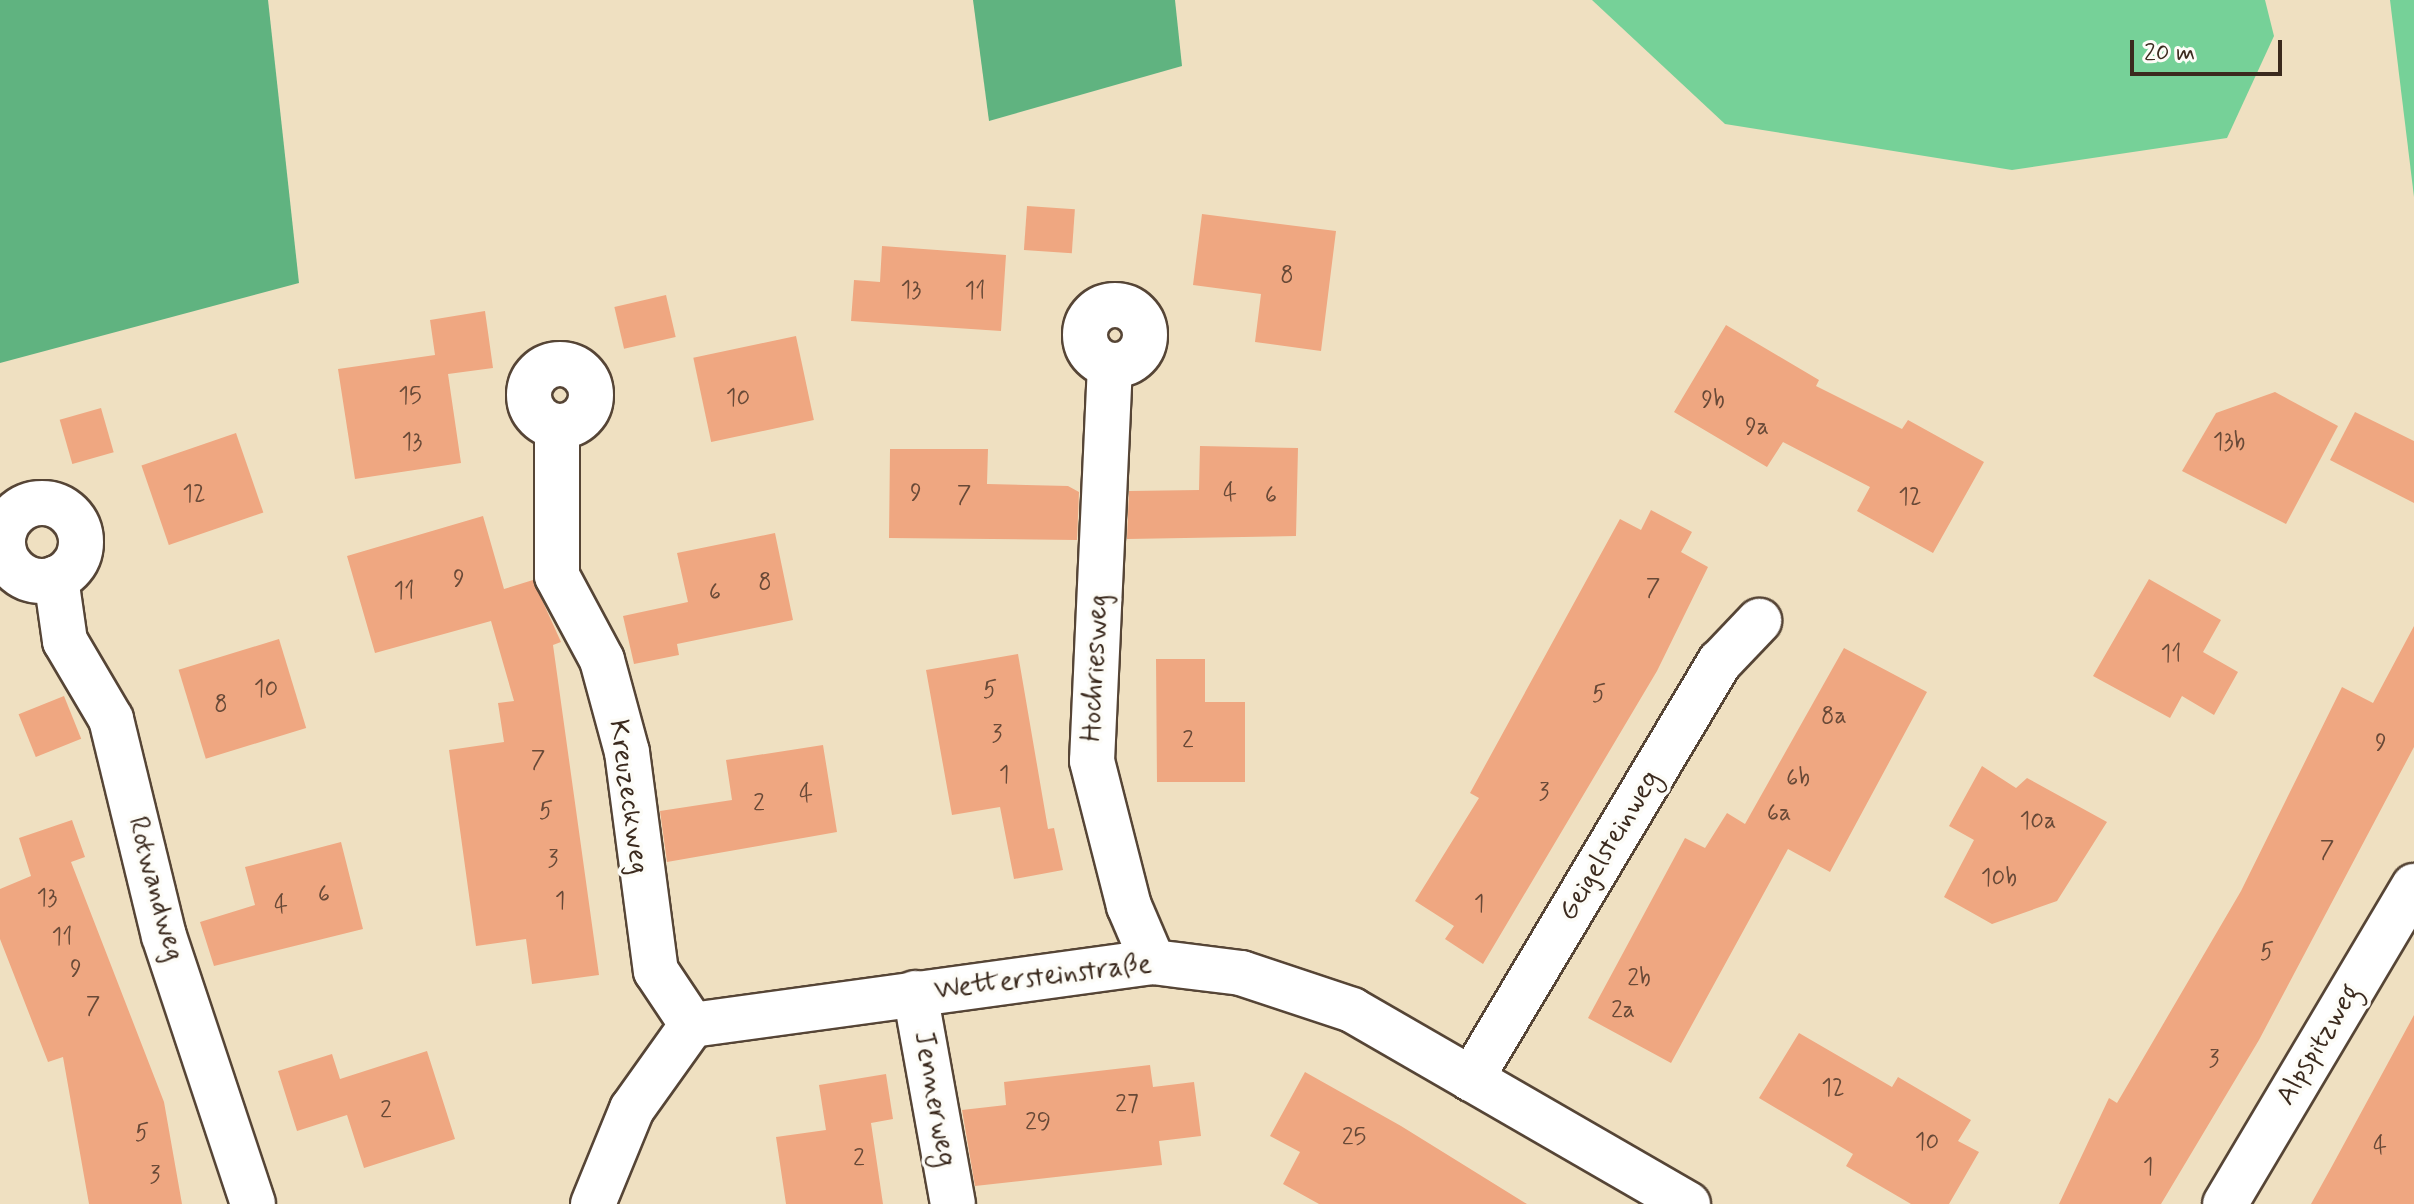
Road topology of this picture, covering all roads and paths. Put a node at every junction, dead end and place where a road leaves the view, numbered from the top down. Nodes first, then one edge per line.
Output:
1 (1110, 365) dead end
2 (557, 427) dead end
3 (56, 578) dead end
4 (1759, 621) dead end
5 (2414, 886) edge
6 (1153, 962) junction
7 (915, 993) junction
8 (692, 1025) junction
9 (1471, 1079) junction
10 (253, 1204) edge
11 (593, 1204) edge
12 (953, 1204) edge
13 (1688, 1204) edge
14 (2225, 1204) edge

1 - 6 street, Hochriesweg
2 - 8 street, Kreuzeckweg
3 - 10 street, Rotwandweg
4 - 9 street, Geigelsteinweg
5 - 14 street, Alpspitzweg
6 - 7 street, Wettersteinstraße
6 - 9 street, Wettersteinstraße
7 - 8 street, Wettersteinstraße
7 - 12 street, Jennerweg
8 - 11 street
9 - 13 street, Wettersteinstraße

